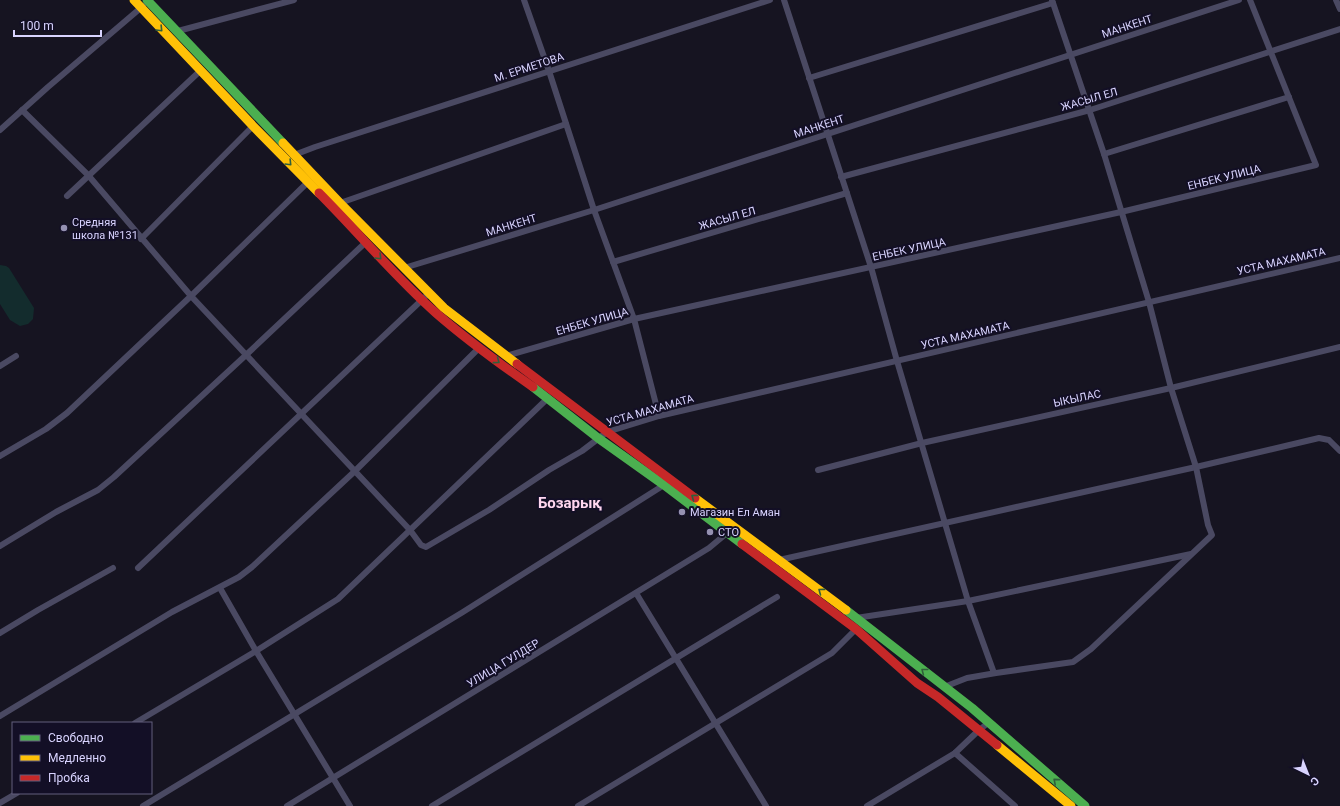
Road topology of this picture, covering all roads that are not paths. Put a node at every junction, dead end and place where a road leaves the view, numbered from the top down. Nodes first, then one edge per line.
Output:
1 (134, 0) edge
2 (294, 0) edge
3 (524, 0) edge
4 (770, 0) edge
5 (784, 0) edge
6 (1238, 0) edge
7 (1250, 0) edge
8 (1336, 0) edge
9 (148, 1) edge
10 (1053, 2) edge
11 (141, 8) junction
12 (1340, 9) edge
13 (1340, 29) edge
14 (178, 31) junction
15 (1271, 52) junction
16 (1070, 55) junction
17 (200, 71) junction
18 (549, 71) junction
19 (809, 78) junction
20 (1289, 97) junction
21 (22, 110) junction
22 (1090, 110) junction
23 (566, 124) junction
24 (253, 126) junction
25 (0, 130) edge
26 (827, 134) junction
27 (278, 145) junction
28 (1104, 154) junction
29 (294, 155) junction
30 (88, 175) junction
31 (841, 176) junction
32 (308, 182) junction
33 (847, 194) junction
34 (66, 196) dead end
35 (340, 203) junction
36 (594, 210) junction
37 (1122, 212) junction
38 (141, 239) junction
39 (365, 243) junction
40 (1340, 258) edge
41 (613, 262) junction
42 (871, 267) junction
43 (404, 268) junction
44 (429, 293) junction
45 (191, 296) junction
46 (422, 300) junction
47 (1149, 302) junction
48 (634, 319) junction
49 (1340, 347) edge
50 (479, 348) junction
51 (246, 355) junction
52 (16, 356) dead end
53 (506, 356) junction
54 (897, 361) junction
55 (0, 366) edge
56 (1171, 388) junction
57 (548, 398) junction
58 (301, 414) junction
59 (659, 416) junction
60 (606, 432) junction
61 (598, 438) junction
62 (922, 443) junction
63 (1340, 452) edge
64 (0, 456) edge
65 (1196, 467) junction
66 (818, 470) dead end
67 (355, 471) junction
68 (664, 485) junction
69 (945, 524) junction
70 (410, 530) junction
71 (727, 533) junction
72 (0, 546) edge
73 (1191, 554) junction
74 (779, 560) junction
75 (113, 568) dead end
76 (138, 568) dead end
77 (220, 588) junction
78 (636, 594) junction
79 (777, 597) dead end
80 (968, 601) junction
81 (856, 618) junction
82 (856, 630) junction
83 (0, 633) edge
84 (256, 651) junction
85 (676, 658) junction
86 (994, 673) junction
87 (944, 687) junction
88 (295, 714) junction
89 (0, 716) edge
90 (137, 722) edge
91 (715, 723) junction
92 (988, 723) junction
93 (978, 731) junction
94 (955, 753) junction
95 (333, 778) junction
96 (15, 794) edge
97 (0, 803) edge
98 (143, 806) edge
99 (287, 806) edge
100 (350, 806) edge
101 (432, 806) edge
102 (578, 806) edge
103 (766, 806) edge
104 (867, 806) edge
105 (1015, 806) edge
106 (1071, 806) edge
107 (1085, 806) edge

1 - 11 main road
2 - 14 street
3 - 18 street
4 - 18 street, М. ЕРМЕТОВА
5 - 19 street
6 - 16 street, МАНКЕНТ
7 - 15 street
8 - 12 street
9 - 11 street
9 - 14 main road
10 - 16 street
10 - 19 street
11 -> 17 main road
11 - 21 street
13 - 15 street, ЖАСЫЛ ЕЛ
14 - 27 main road
15 - 20 street
15 - 22 street, ЖАСЫЛ ЕЛ
16 - 22 street
16 - 26 street, МАНКЕНТ
17 - 24 main road
17 - 30 street
18 - 23 street
18 - 29 street, М. ЕРМЕТОВА
19 - 26 street
20 - 28 street
20 - 37 street, ЕНБЕК УЛИЦА
21 - 25 street
21 - 30 street
22 - 28 street
22 - 31 street, ЖАСЫЛ ЕЛ
23 - 35 street
23 - 36 street
24 - 27 main road
24 - 38 street
26 - 31 street
26 - 36 street, МАНКЕНТ
27 - 29 main road
27 -> 32 main road
28 - 37 street
29 - 35 main road
30 - 34 street
30 - 38 street
31 - 33 street
32 - 39 main road
32 - 45 street
33 - 41 street, ЖАСЫЛ ЕЛ
33 - 42 street
35 - 43 main road
36 - 41 street
36 - 43 street, МАНКЕНТ
37 - 42 street, ЕНБЕК УЛИЦА
37 - 47 street
38 - 45 street
39 -> 46 main road
39 - 51 street
40 - 47 street, УСТА МАХАМАТА
41 - 48 street
42 - 48 street, ЕНБЕК УЛИЦА
42 - 54 street
43 - 44 main road
44 - 46 street
44 - 53 main road
45 - 51 street
45 - 64 street
46 - 50 main road
46 - 58 street
47 - 54 street, УСТА МАХАМАТА
47 - 56 street
48 - 53 street, ЕНБЕК УЛИЦА
48 - 59 street
49 - 56 street, ЫКЫЛАС
50 -> 57 main road
50 - 67 street
51 - 58 street
51 - 72 street
52 - 55 street
53 - 60 main road
54 - 59 street, УСТА МАХАМАТА
54 - 62 street
56 - 62 street, ЫКЫЛАС
56 - 65 street
57 - 61 main road
57 - 70 street
58 - 67 street
58 - 76 street
59 - 60 street, УСТА МАХАМАТА
60 - 61 street, УСТА МАХАМАТА
74 -> 60 main road
61 - 68 main road
61 - 70 street, УСТА МАХАМАТА
62 - 66 street, ЫКЫЛАС
62 - 69 street
63 - 65 street
65 - 69 street
65 - 73 street
67 - 70 street
67 - 77 street
68 - 71 main road
68 - 88 street
69 - 74 street
69 - 80 street
70 - 84 street
71 - 78 street, УЛИЦА ГУЛДЕР
71 - 82 main road
73 - 80 street
73 - 86 street
81 -> 74 main road
75 - 83 street
77 - 84 street
77 - 89 street
78 - 85 street
78 - 95 street, УЛИЦА ГУЛДЕР
79 - 85 street
80 - 81 street
80 - 86 street
87 -> 81 main road
82 - 91 street
82 - 93 main road
84 - 88 street
84 - 90 street
85 - 91 street
85 - 101 street
86 - 87 street
87 - 92 main road
88 - 95 street
88 - 98 street
91 - 102 street
91 - 103 street
92 - 93 street
107 -> 92 main road
93 - 94 street
93 - 106 main road
94 - 104 street
94 - 105 street
95 - 99 street, УЛИЦА ГУЛДЕР
95 - 100 street
96 - 97 street

